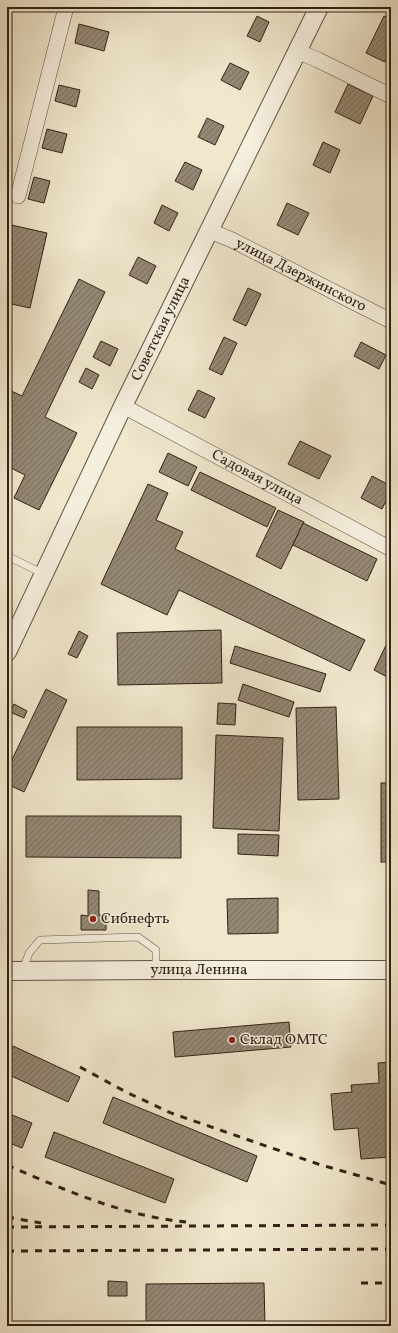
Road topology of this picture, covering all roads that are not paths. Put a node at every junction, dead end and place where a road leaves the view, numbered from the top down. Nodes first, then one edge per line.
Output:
1 (66, 7) edge
2 (319, 7) edge
3 (297, 52) junction
4 (391, 96) edge
5 (18, 196) dead end
6 (210, 231) junction
7 (391, 321) edge
8 (123, 406) junction
9 (391, 549) edge
10 (7, 556) edge
11 (44, 574) junction
12 (7, 652) edge
13 (156, 970) junction
14 (391, 970) edge
15 (15, 971) edge

1 - 5 street
2 - 3 street, Советская улица
3 - 4 street
3 - 6 street, Советская улица
6 - 7 street, улица Дзержинского
6 - 8 street, Советская улица
8 - 9 street, Садовая улица
8 - 11 street, Советская улица
10 - 11 lane
11 - 12 street, Советская улица
13 - 14 street, улица Ленина
13 - 15 street, улица Ленина
13 - 15 lane

